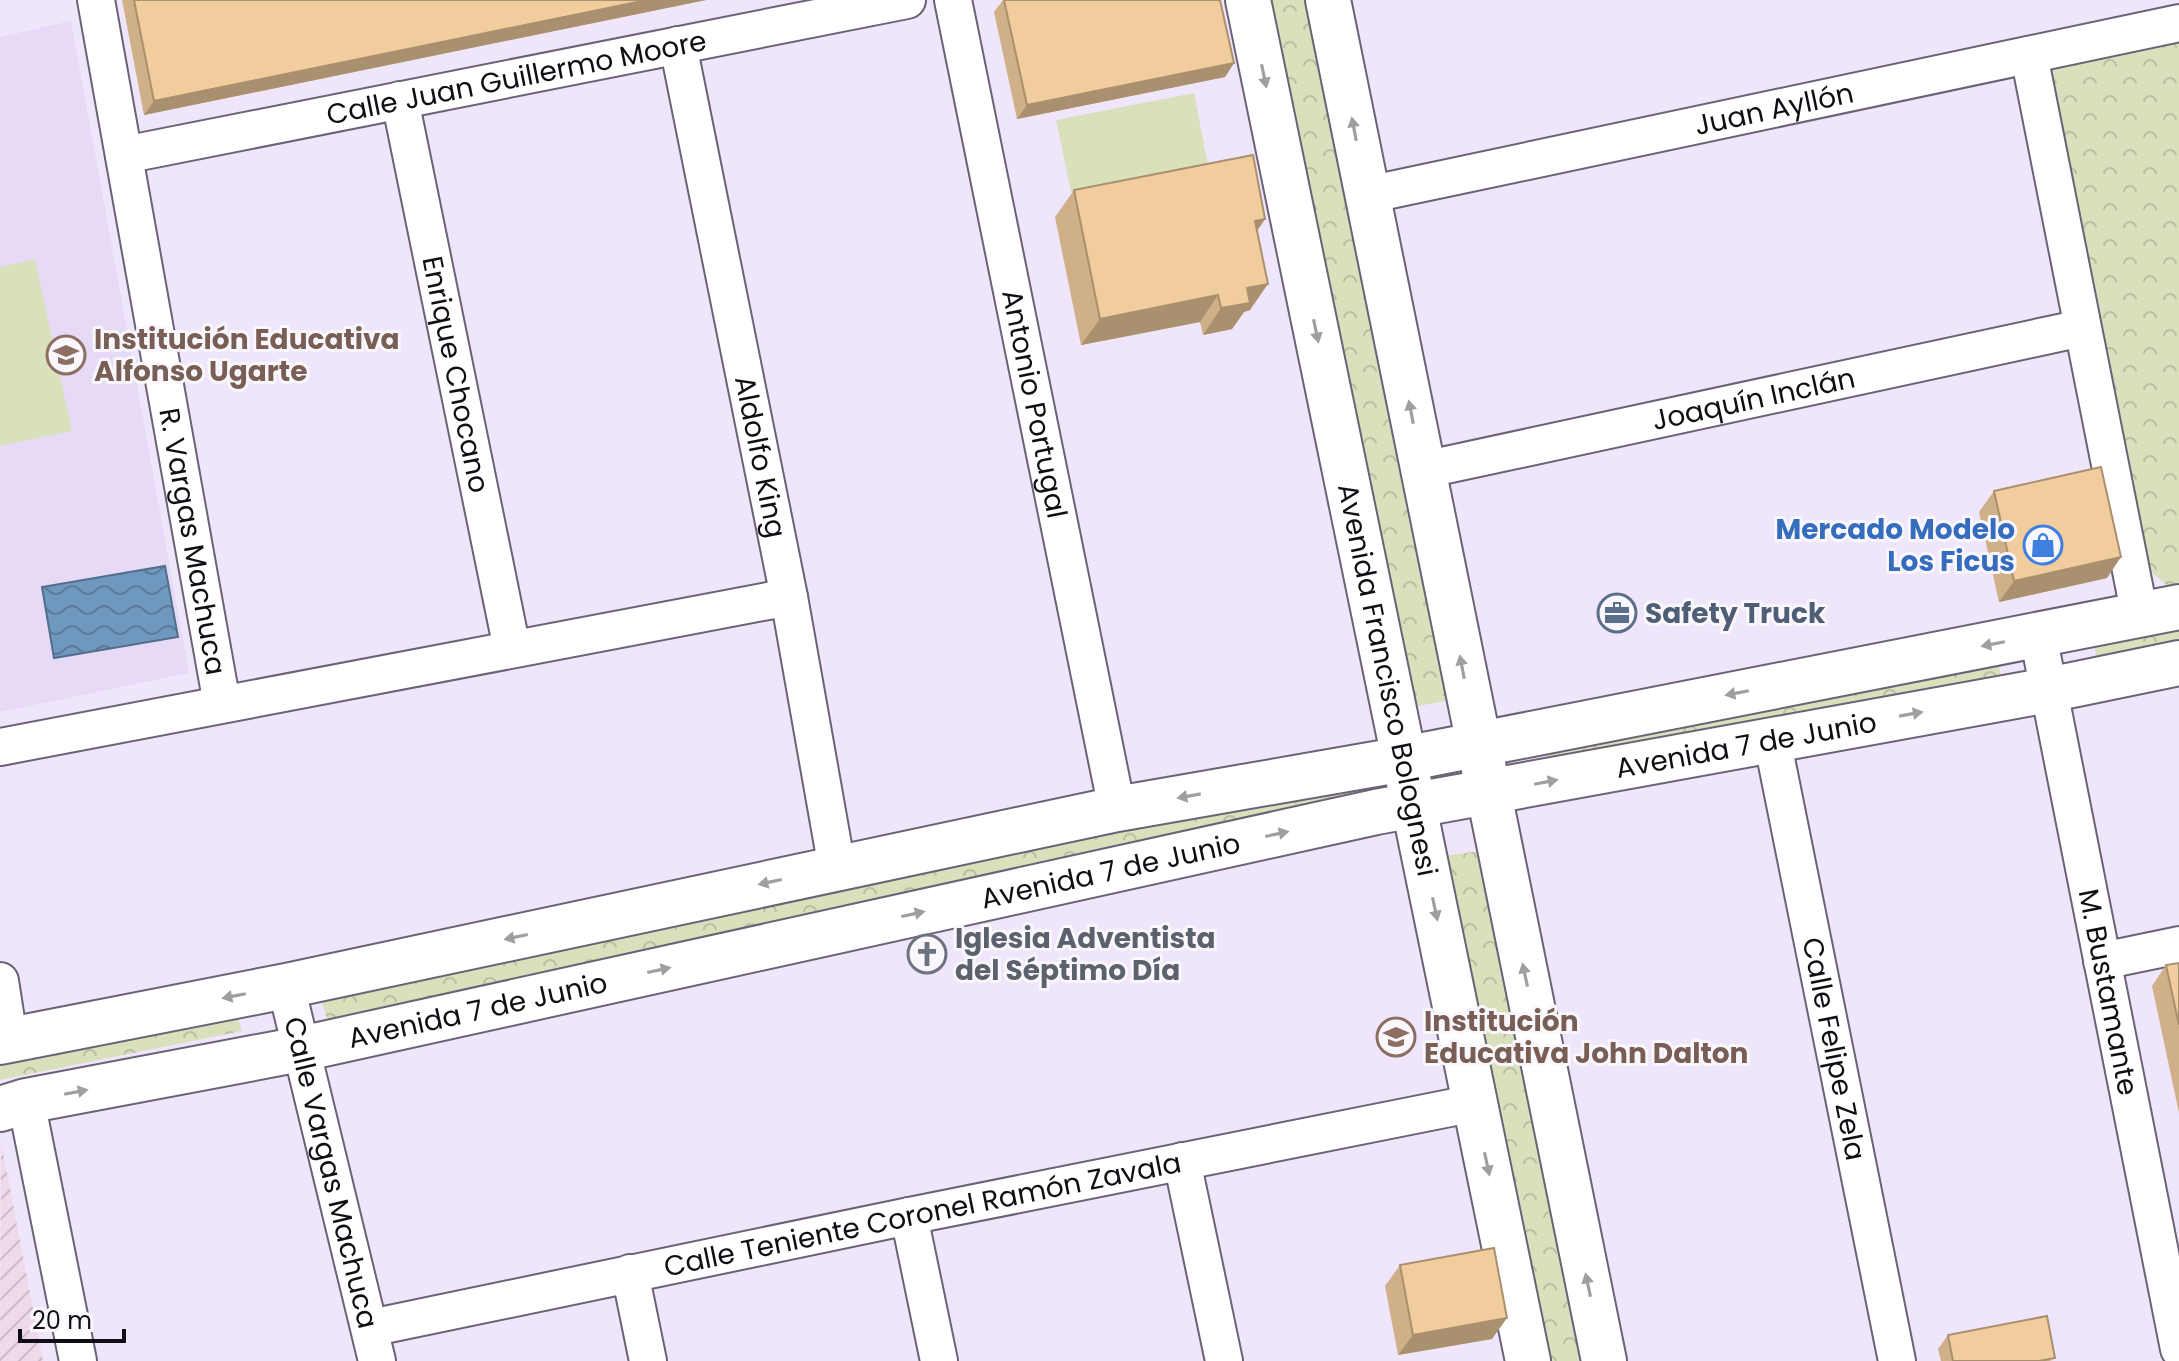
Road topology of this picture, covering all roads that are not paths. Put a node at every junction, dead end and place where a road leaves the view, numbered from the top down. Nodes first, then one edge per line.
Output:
1 (96, 0) edge
2 (907, 0) edge
3 (953, 0) edge
4 (1248, 0) edge
5 (1328, 0) edge
6 (2179, 23) edge
7 (678, 45) junction
8 (2029, 55) junction
9 (400, 100) junction
10 (124, 155) junction
11 (1367, 195) junction
12 (2082, 328) junction
13 (1423, 470) junction
14 (789, 597) junction
15 (2159, 612) edge
16 (2038, 635) junction
17 (512, 649) junction
18 (2179, 663) edge
19 (2048, 690) junction
20 (222, 704) junction
21 (1772, 739) junction
22 (1478, 743) junction
23 (0, 747) edge
24 (1404, 759) junction
25 (1488, 794) junction
26 (1414, 805) junction
27 (1117, 809) junction
28 (837, 868) junction
29 (2179, 945) edge
30 (2102, 961) junction
31 (0, 981) edge
32 (286, 986) junction
33 (5, 1040) edge
34 (301, 1049) junction
35 (1475, 1103) junction
36 (13, 1105) edge
37 (1182, 1161) junction
38 (909, 1216) junction
39 (2168, 1236) edge
40 (630, 1273) junction
41 (373, 1344) edge
42 (2179, 1349) edge
43 (78, 1361) edge
44 (648, 1361) edge
45 (939, 1361) edge
46 (1224, 1361) edge
47 (1528, 1361) edge
48 (1604, 1361) edge
49 (1897, 1361) edge

1 - 10 street, R. Vargas Machuca
2 - 7 street, Calle Juan Guillermo Moore
3 - 27 street, Antonio Portugal
4 -> 24 street, Avenida Francisco Bolognesi
11 -> 5 street
6 - 8 street, Juan Ayllón
7 - 9 street, Calle Juan Guillermo Moore
7 - 14 street, Aldolfo King
8 - 11 street, Juan Ayllón
8 - 12 street
9 - 10 street, Calle Juan Guillermo Moore
9 - 17 street, Enrique Chocano
10 - 20 street, R. Vargas Machuca
13 -> 11 street
12 - 13 street, Joaquín Inclán
12 - 15 street
22 -> 13 street
14 - 17 street
14 - 28 street, Aldolfo King
15 - 16 street, Avenida 7 de Junio
16 - 19 street, M. Bustamante
16 -> 22 street, Avenida 7 de Junio
17 - 20 street
18 - 19 street, Avenida 7 de Junio
21 -> 19 street, Avenida 7 de Junio
19 - 30 street, M. Bustamante
20 - 23 street
25 -> 21 street, Avenida 7 de Junio
21 - 49 street, Calle Felipe Zela
22 - 24 street, Avenida 7 de Junio
22 - 25 street
24 - 26 street, Avenida Francisco Bolognesi
24 -> 27 street, Avenida 7 de Junio
25 - 26 street, Avenida 7 de Junio
48 -> 25 street
34 -> 26 street, Avenida 7 de Junio
26 -> 35 street, Avenida Francisco Bolognesi
27 - 28 street, Avenida 7 de Junio
28 -> 32 street, Avenida 7 de Junio
29 - 30 street
30 - 39 street, M. Bustamante
31 - 33 street
32 -> 33 street, Avenida 7 de Junio
32 - 34 street, Calle Vargas Machuca
36 -> 34 street, Avenida 7 de Junio
34 - 41 street, Calle Vargas Machuca
35 - 37 street, Calle Teniente Coronel Ramón Zavala
35 -> 47 street, Avenida Francisco Bolognesi
36 - 43 street
37 - 38 street, Calle Teniente Coronel Ramón Zavala
37 - 46 street
38 - 40 street, Calle Teniente Coronel Ramón Zavala
38 - 45 street
39 - 42 street, M. Bustamante
40 - 41 street, Calle Teniente Coronel Ramón Zavala
40 - 44 street

